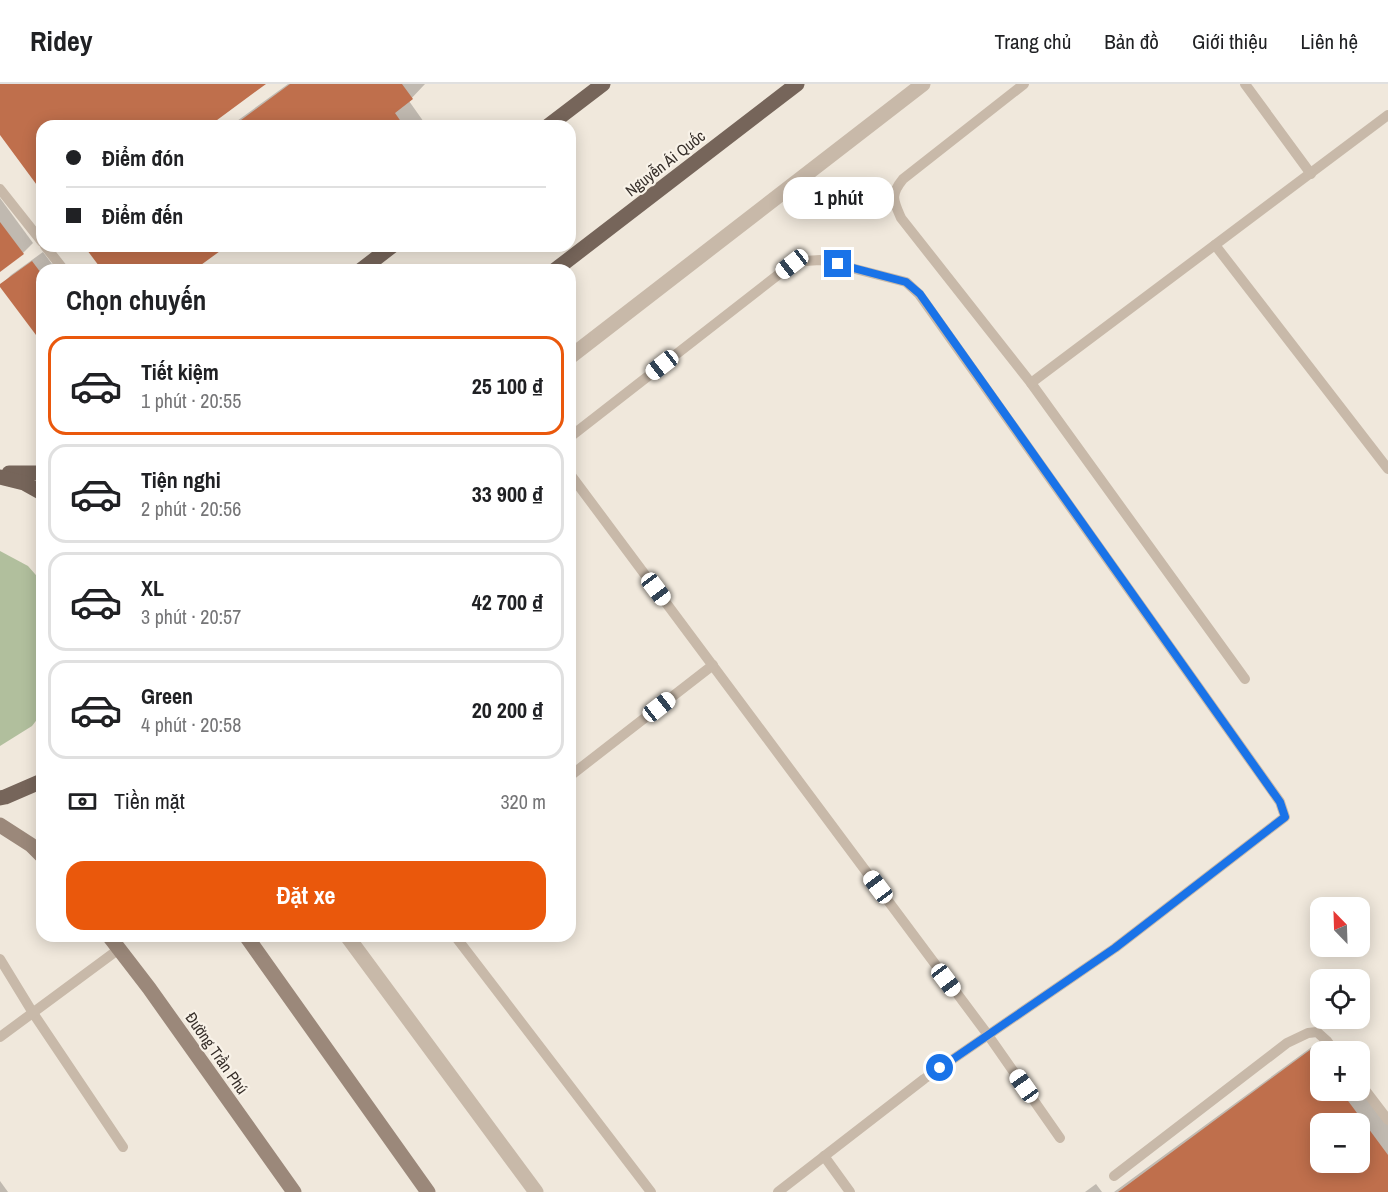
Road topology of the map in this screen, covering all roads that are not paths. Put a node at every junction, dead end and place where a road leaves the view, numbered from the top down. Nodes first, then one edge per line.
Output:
1 (603, 84) edge
2 (797, 84) edge
3 (923, 84) edge
4 (1024, 84) edge
5 (1245, 84) edge
6 (1388, 115) edge
7 (556, 120) edge
8 (1311, 174) junction
9 (0, 189) edge
10 (36, 234) edge
11 (1215, 245) junction
12 (50, 252) edge
13 (384, 252) edge
14 (59, 264) edge
15 (369, 264) edge
16 (563, 264) edge
17 (576, 352) edge
18 (1031, 383) junction
19 (576, 432) edge
20 (1388, 469) edge
21 (0, 472) edge
22 (36, 473) edge
23 (0, 477) edge
24 (576, 482) edge
25 (36, 490) edge
26 (712, 665) junction
27 (1245, 679) dead end
28 (576, 771) edge
29 (36, 784) edge
30 (0, 798) edge
31 (0, 825) edge
32 (36, 850) edge
33 (114, 942) edge
34 (250, 942) edge
35 (352, 942) edge
36 (460, 942) edge
37 (119, 949) junction
38 (0, 959) edge
39 (33, 1013) junction
40 (988, 1035) junction
41 (0, 1037) edge
42 (1328, 1041) edge
43 (1370, 1096) edge
44 (1388, 1120) edge
45 (1060, 1138) dead end
46 (123, 1147) dead end
47 (824, 1156) junction
48 (1114, 1176) dead end
49 (294, 1192) edge
50 (428, 1192) edge
51 (536, 1192) edge
52 (651, 1192) edge
53 (778, 1192) edge
54 (850, 1192) edge

1 - 7 main road
2 - 16 main road, Nguyễn Ái Quốc
3 - 17 street
4 - 18 lane
5 - 8 lane
6 - 8 lane
8 - 11 lane
9 - 10 lane
11 - 18 lane
11 - 20 lane
12 - 14 lane
13 - 15 main road
18 - 27 lane
19 - 40 lane
21 - 22 main road
23 - 25 main road
24 - 26 lane
26 - 28 lane
26 - 40 lane
29 - 30 main road
31 - 32 main road
33 - 37 main road, Đường Trần Phú
34 - 50 main road
35 - 51 street
36 - 52 lane
37 - 39 lane
37 - 49 main road, Đường Trần Phú
38 - 39 lane
39 - 41 lane
39 - 46 lane
40 - 45 lane
40 - 47 lane
42 - 48 lane
43 - 44 lane
47 - 53 lane
47 - 54 lane

